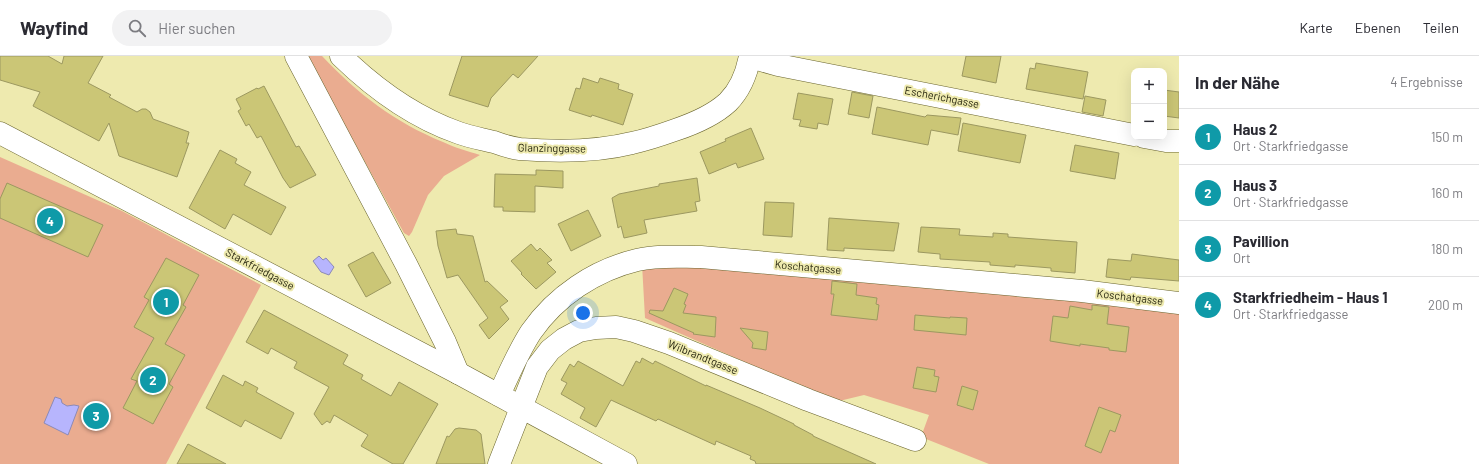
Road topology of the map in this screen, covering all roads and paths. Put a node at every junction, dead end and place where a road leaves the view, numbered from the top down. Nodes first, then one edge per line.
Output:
1 (296, 56) edge
2 (341, 56) edge
3 (750, 57) edge
4 (0, 133) edge
5 (1131, 134) edge
6 (1179, 303) edge
7 (458, 373) junction
8 (499, 395) junction
9 (521, 406) junction
10 (915, 440) dead end
11 (499, 464) edge
12 (626, 464) edge

1 - 7 street
2 - 3 street, Glanzinggasse
3 - 5 street, Escherichgasse
4 - 7 street, Starkfriedgasse
6 - 8 street, Koschatgasse
7 - 8 street, Starkfriedgasse
8 - 9 street, Starkfriedgasse
9 - 10 street, Wilbrandtgasse
9 - 11 street, Wilbrandtgasse
9 - 12 street, Starkfriedgasse

